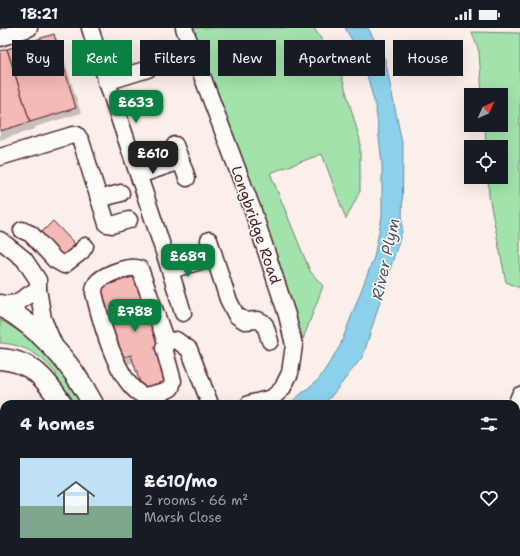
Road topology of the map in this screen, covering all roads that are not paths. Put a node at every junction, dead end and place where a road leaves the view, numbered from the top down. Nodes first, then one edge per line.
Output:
1 (29, 28) edge
2 (90, 28) edge
3 (184, 28) edge
4 (0, 38) edge
5 (140, 71) edge
6 (106, 82) junction
7 (175, 145) dead end
8 (0, 157) edge
9 (181, 161) junction
10 (139, 176) junction
11 (186, 178) dead end
12 (121, 193) dead end
13 (99, 199) junction
14 (129, 220) dead end
15 (22, 230) dead end
16 (0, 240) edge
17 (209, 240) dead end
18 (85, 246) dead end
19 (214, 257) junction
20 (171, 270) junction
21 (38, 289) junction
22 (0, 305) edge
23 (184, 313) dead end
24 (270, 341) dead end
25 (166, 342) junction
26 (54, 347) junction
27 (0, 359) edge
28 (59, 400) edge
29 (91, 400) edge
30 (208, 400) edge
31 (264, 400) edge

1 - 4 street
2 - 6 street
3 - 31 street, Longbridge Road
5 - 6 street
6 - 10 street
7 - 9 street
8 - 13 street
9 - 10 street
9 - 11 street
10 - 20 street
12 - 13 street
13 - 14 street
15 - 18 street
16 - 21 street
17 - 19 street
19 - 20 street
19 - 24 street
20 - 23 street
21 - 22 street
21 - 26 street
22 - 26 main road
25 - 25 street
25 - 30 street
26 - 29 main road
27 - 28 main road

